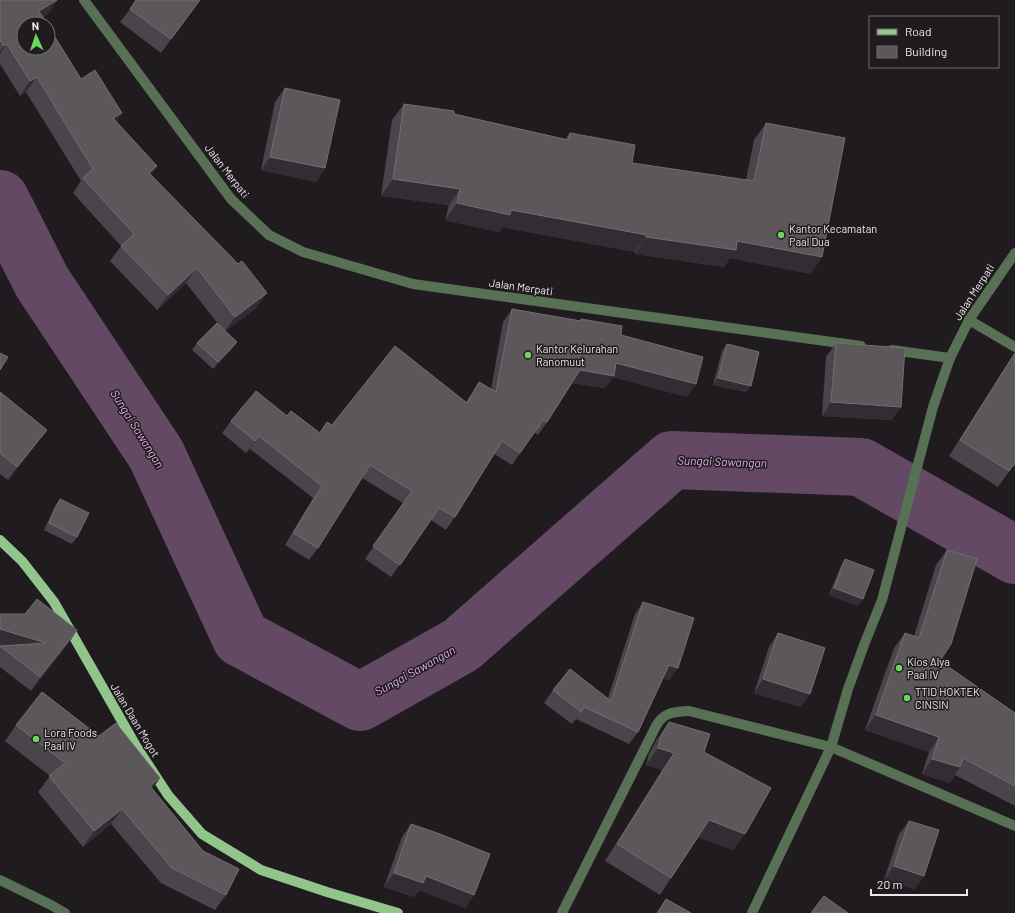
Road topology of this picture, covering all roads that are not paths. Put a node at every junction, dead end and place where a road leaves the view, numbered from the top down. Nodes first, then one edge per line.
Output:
1 (84, 0) edge
2 (1015, 253) edge
3 (969, 320) junction
4 (1015, 347) edge
5 (950, 358) junction
6 (0, 540) edge
7 (831, 747) junction
8 (1015, 826) edge
9 (0, 880) edge
10 (65, 913) edge
11 (398, 913) edge
12 (562, 913) edge
13 (752, 913) edge

1 - 5 street, Jalan Merpati
2 - 3 street, Jalan Merpati
3 - 4 street
3 - 5 street, Jalan Merpati
5 - 7 street
6 - 11 main road, Jalan Daan Mogot
7 - 8 street
7 - 12 street
7 - 13 street
9 - 10 street

